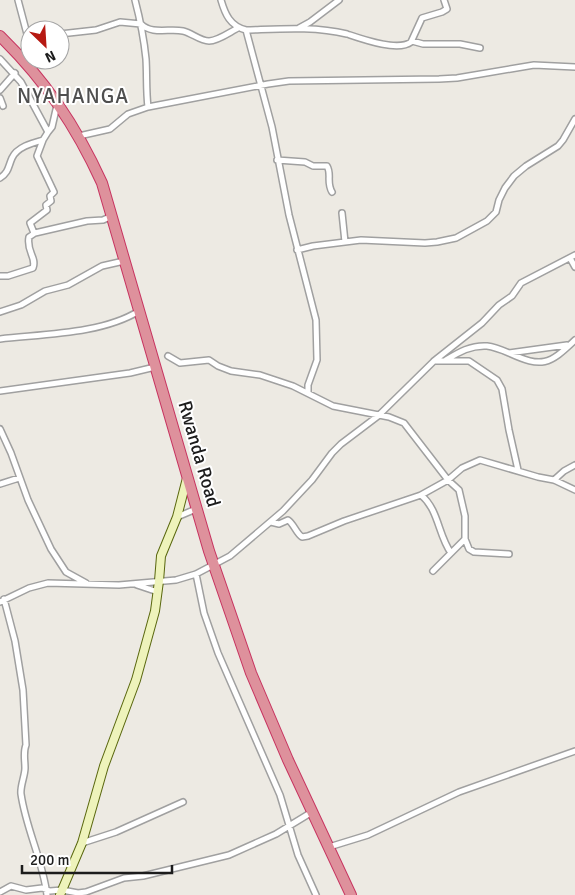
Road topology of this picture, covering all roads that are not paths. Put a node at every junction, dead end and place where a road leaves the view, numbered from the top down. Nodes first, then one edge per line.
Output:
1 (18, 0) edge
2 (135, 0) edge
3 (221, 0) edge
4 (339, 0) edge
5 (444, 0) edge
6 (23, 20) edge
7 (142, 24) junction
8 (238, 28) junction
9 (298, 28) junction
10 (246, 30) junction
11 (70, 33) edge
12 (0, 36) edge
13 (412, 41) junction
14 (480, 48) dead end
15 (0, 59) edge
16 (575, 67) edge
17 (15, 73) junction
18 (2, 84) edge
19 (260, 86) junction
20 (0, 90) edge
21 (0, 98) edge
22 (58, 102) junction
23 (4, 106) dead end
24 (148, 107) junction
25 (575, 119) edge
26 (48, 132) junction
27 (80, 136) junction
28 (43, 140) junction
29 (277, 160) junction
30 (0, 178) edge
31 (332, 192) dead end
32 (342, 213) dead end
33 (113, 216) junction
34 (34, 234) junction
35 (344, 242) junction
36 (297, 250) junction
37 (572, 256) edge
38 (125, 260) junction
39 (575, 267) edge
40 (0, 276) edge
41 (139, 311) junction
42 (0, 312) edge
43 (0, 339) edge
44 (574, 342) edge
45 (509, 353) junction
46 (168, 356) dead end
47 (445, 360) junction
48 (434, 361) junction
49 (155, 367) junction
50 (0, 391) edge
51 (308, 394) junction
52 (378, 416) junction
53 (0, 429) edge
54 (575, 465) edge
55 (518, 470) junction
56 (19, 478) junction
57 (187, 478) junction
58 (448, 480) junction
59 (554, 480) junction
60 (0, 484) edge
61 (575, 490) edge
62 (421, 495) junction
63 (196, 509) junction
64 (177, 517) junction
65 (271, 522) junction
66 (466, 539) junction
67 (451, 553) junction
68 (509, 554) dead end
69 (213, 565) junction
70 (432, 571) dead end
71 (196, 574) junction
72 (159, 581) junction
73 (134, 584) junction
74 (91, 585) junction
75 (158, 592) junction
76 (2, 600) edge
77 (575, 752) edge
78 (183, 802) dead end
79 (312, 812) junction
80 (290, 826) junction
81 (82, 843) junction
82 (329, 847) junction
83 (0, 892) edge
84 (46, 892) edge
85 (61, 892) edge
86 (316, 895) edge
87 (351, 895) edge

1 - 6 street
2 - 7 street
3 - 8 street
4 - 9 street
5 - 13 street
7 - 8 street
7 - 11 street
7 - 24 street
8 - 10 street
9 - 10 street
9 - 13 street
10 - 19 street
12 - 22 highway, Rwanda Road
13 - 14 street
15 - 17 street
16 - 19 street
17 - 18 street
17 - 26 street
18 - 20 street
19 - 24 street
19 - 29 street
21 - 23 street
22 - 26 street
22 - 27 highway, Rwanda Road
24 - 27 street
25 - 35 street
26 - 28 street
27 - 33 highway, Rwanda Road
28 - 30 street
28 - 34 street
29 - 31 street
29 - 36 street
32 - 35 street
33 - 34 street
33 - 38 highway, Rwanda Road
34 - 40 street
35 - 36 street
36 - 51 street
37 - 39 street
37 - 48 street
38 - 41 highway, Rwanda Road
38 - 42 street
41 - 43 street
41 - 49 highway, Rwanda Road
44 - 45 street
44 - 45 street
45 - 47 street
46 - 51 street
47 - 48 street
47 - 55 street
48 - 52 street
49 - 50 street
49 - 57 highway, Rwanda Road
51 - 52 street
52 - 58 street
52 - 65 street
53 - 56 street
54 - 59 street
55 - 58 street
55 - 59 street
56 - 60 street
56 - 74 street
57 - 63 highway, Rwanda Road
57 - 64 street
58 - 62 street
58 - 66 street
59 - 61 street
62 - 65 street
62 - 67 street
63 - 64 street
63 - 69 highway, Rwanda Road
64 - 72 street
65 - 69 street
66 - 67 street
66 - 68 street
67 - 70 street
69 - 71 street
69 - 79 highway, Rwanda Road
71 - 72 street
71 - 80 street
72 - 73 street
72 - 75 street
73 - 74 street
73 - 75 street
74 - 76 street
75 - 81 street
76 - 84 street
77 - 82 street
78 - 81 street
79 - 80 street
79 - 82 highway, Rwanda Road
80 - 85 street
80 - 86 street
81 - 85 street
82 - 87 highway, Rwanda Road
83 - 84 street
84 - 85 street

